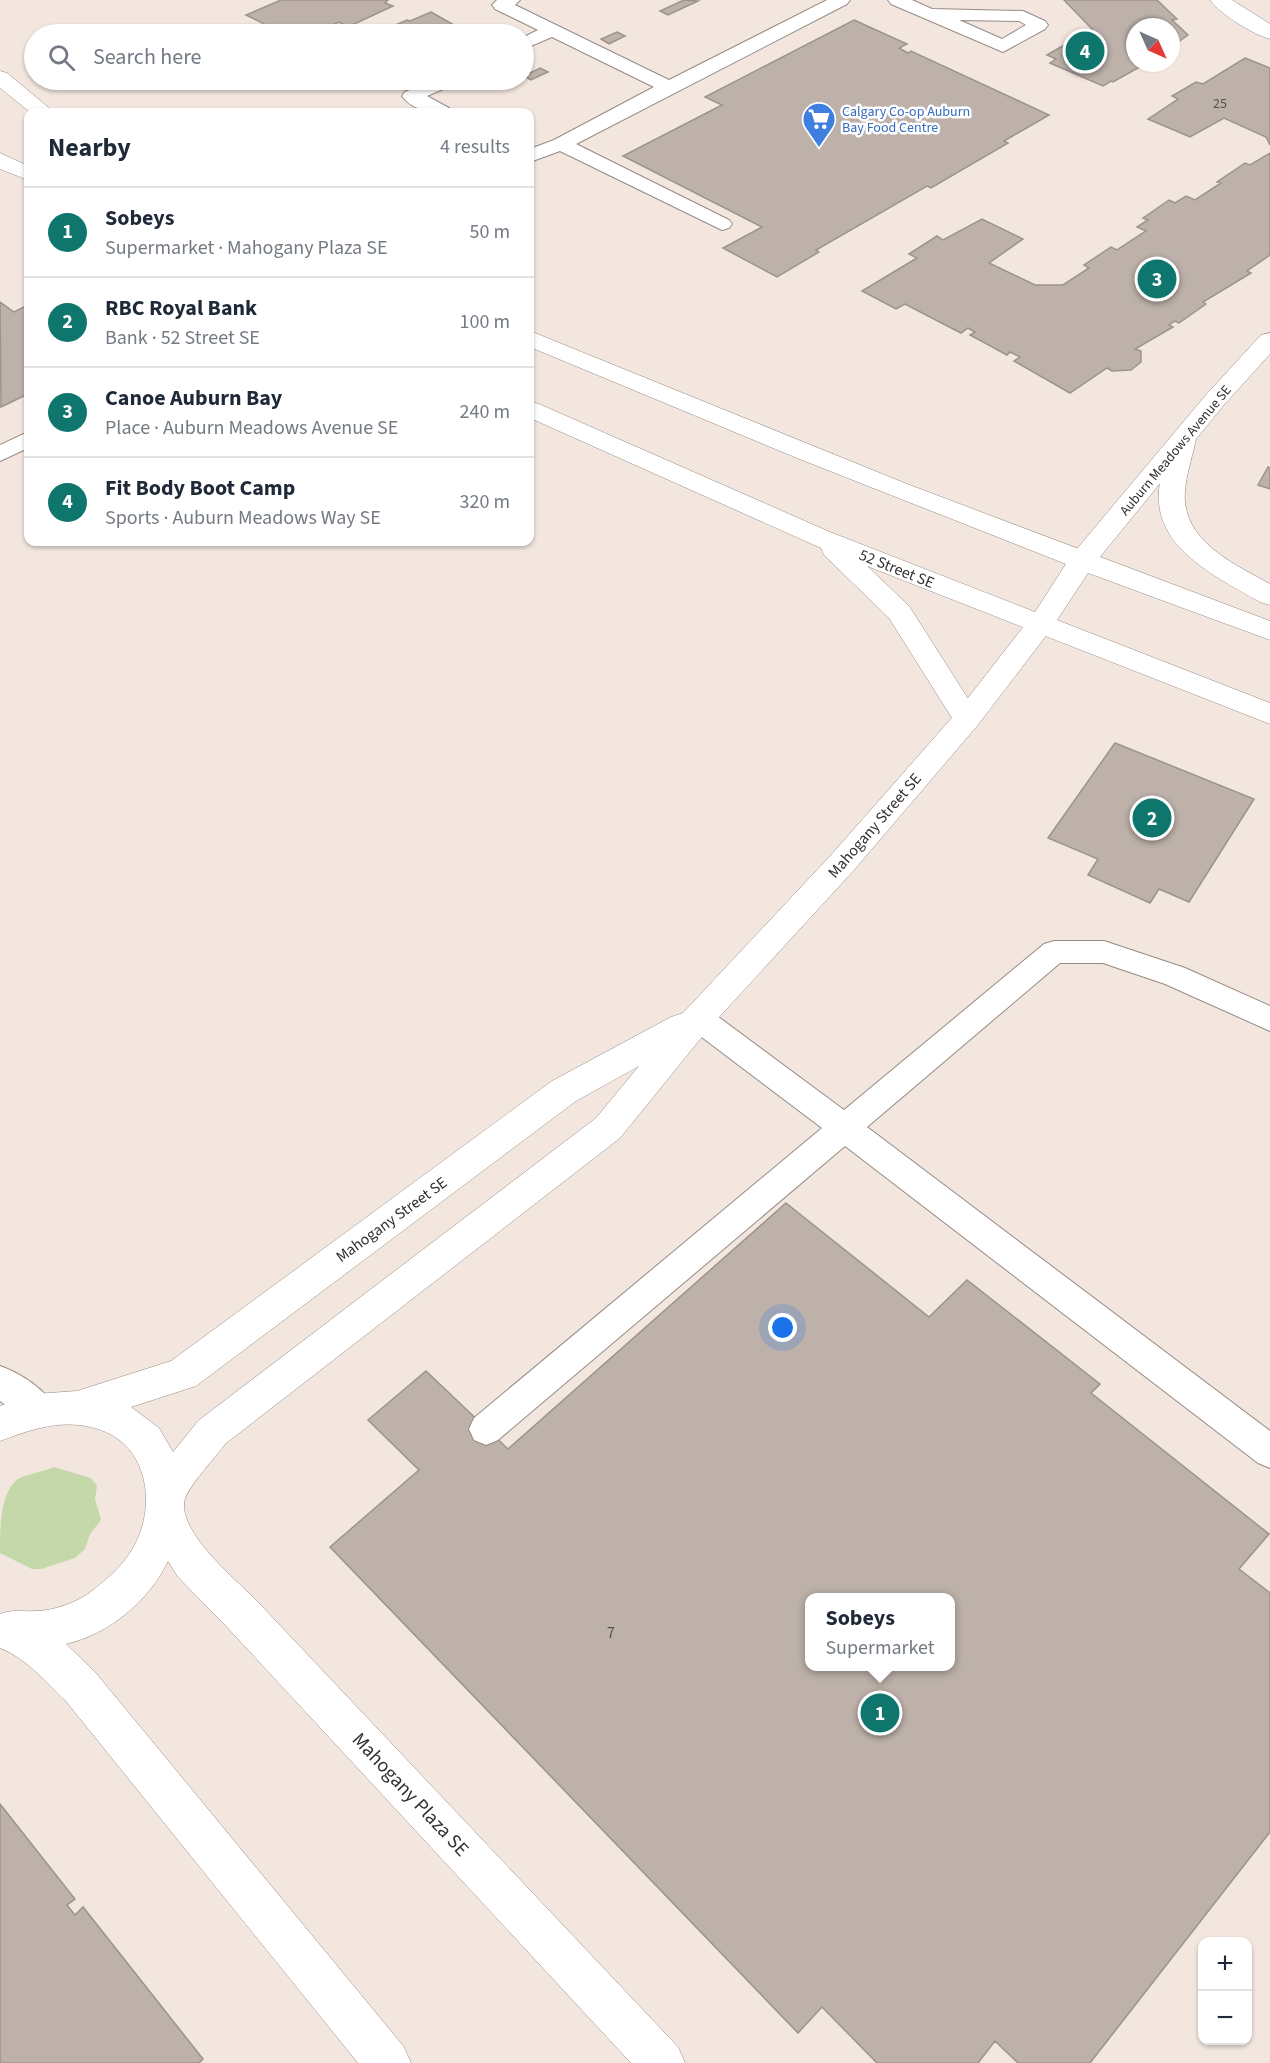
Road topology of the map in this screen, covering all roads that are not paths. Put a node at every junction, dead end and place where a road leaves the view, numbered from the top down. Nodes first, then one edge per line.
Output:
1 (511, 0) edge
2 (841, 0) edge
3 (897, 0) edge
4 (1220, 0) edge
5 (930, 14) junction
6 (554, 29) junction
7 (1270, 33) edge
8 (534, 39) edge
9 (0, 77) edge
10 (669, 87) junction
11 (426, 90) edge
12 (0, 92) edge
13 (33, 108) edge
14 (36, 108) edge
15 (434, 108) edge
16 (561, 144) junction
17 (534, 154) edge
18 (0, 160) edge
19 (24, 172) edge
20 (722, 224) dead end
21 (534, 340) edge
22 (1270, 340) edge
23 (534, 411) edge
24 (1183, 439) junction
25 (24, 441) edge
26 (0, 454) edge
27 (821, 538) junction
28 (1081, 562) junction
29 (1270, 596) edge
30 (1041, 624) junction
31 (1270, 631) edge
32 (1270, 714) edge
33 (967, 719) junction
34 (698, 1018) junction
35 (1270, 1019) edge
36 (844, 1128) junction
37 (0, 1381) edge
38 (80, 1407) junction
39 (39, 1410) junction
40 (0, 1424) edge
41 (486, 1429) dead end
42 (1270, 1452) edge
43 (166, 1505) junction
44 (8, 1631) edge
45 (388, 2063) edge
46 (662, 2063) edge

1 - 6 lane
2 - 10 lane
3 - 5 lane
4 - 7 street
5 - 5 lane
6 - 8 lane
6 - 10 lane
9 - 14 street
10 - 16 lane
11 - 15 lane
12 - 13 street
16 - 17 lane
16 - 20 lane
18 - 19 street
21 - 28 street
22 - 24 street, Auburn Meadows Avenue SE
23 - 27 street, 52 Street SE
24 - 28 street, Auburn Meadows Avenue SE
24 - 29 street
25 - 26 lane
27 - 30 street, 52 Street SE
27 - 33 street
28 - 30 street, Auburn Meadows Avenue SE
28 - 31 street
30 - 32 street, 52 Street SE
30 - 33 street, Mahogany Street SE
33 - 34 street, Mahogany Street SE
34 - 36 lane
34 - 38 street, Mahogany Street SE
34 - 43 street, Mahogany Street SE
35 - 36 lane
36 - 41 lane
36 - 42 lane
37 - 39 lane
38 - 39 street
38 - 43 street, Mahogany Plaza SE
39 - 40 street
43 - 44 street, Mahogany Street SE
43 - 46 street, Mahogany Plaza SE
44 - 45 street

